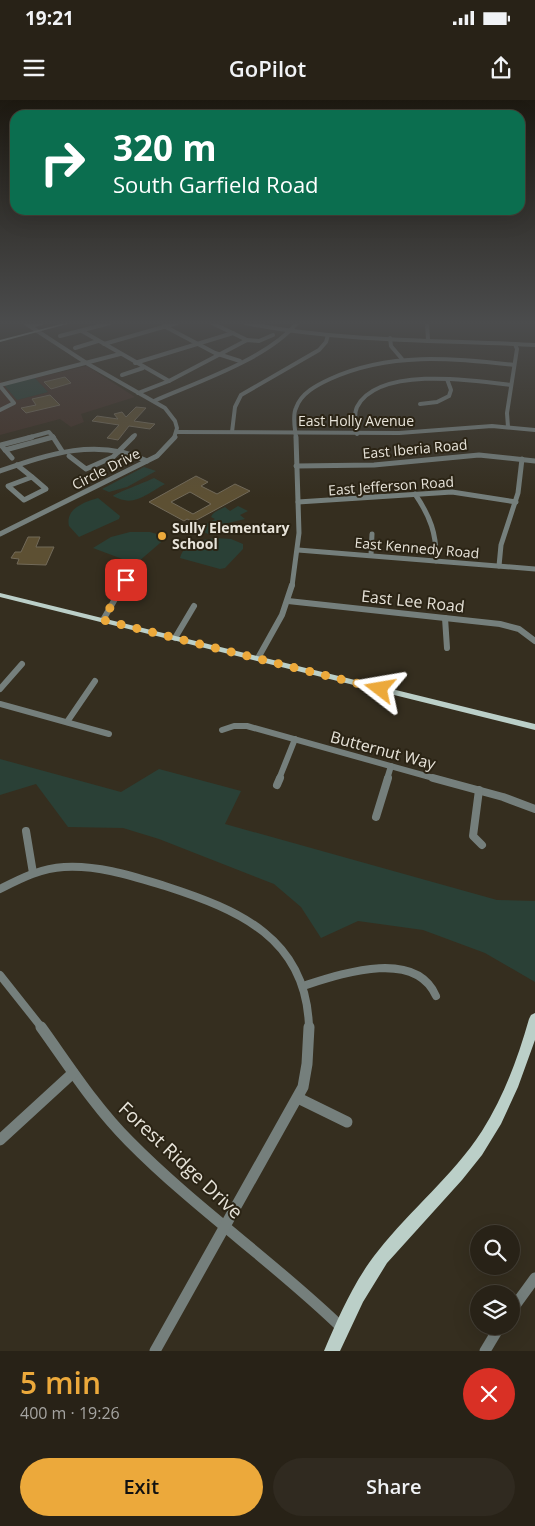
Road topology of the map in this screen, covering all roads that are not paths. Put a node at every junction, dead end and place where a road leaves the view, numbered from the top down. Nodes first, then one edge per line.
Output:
1 (118, 381) edge
2 (168, 381) edge
3 (201, 381) edge
4 (264, 381) edge
5 (326, 381) edge
6 (423, 381) edge
7 (448, 381) edge
8 (472, 381) edge
9 (512, 381) edge
10 (0, 384) edge
11 (511, 385) junction
12 (138, 393) junction
13 (154, 401) junction
14 (420, 404) dead end
15 (0, 409) edge
16 (508, 427) junction
17 (535, 430) edge
18 (177, 432) junction
19 (232, 432) junction
20 (295, 433) junction
21 (358, 434) junction
22 (135, 435) dead end
23 (62, 451) junction
24 (119, 451) junction
25 (69, 456) dead end
26 (12, 458) dead end
27 (522, 459) junction
28 (535, 460) edge
29 (147, 461) junction
30 (17, 465) junction
31 (296, 466) junction
32 (0, 471) edge
33 (32, 477) junction
34 (415, 494) junction
35 (298, 502) junction
36 (516, 502) junction
37 (0, 534) edge
38 (372, 534) dead end
39 (298, 550) junction
40 (371, 555) junction
41 (436, 561) junction
42 (499, 566) junction
43 (535, 569) edge
44 (126, 580) dead end
45 (0, 595) edge
46 (288, 601) junction
47 (194, 606) dead end
48 (445, 618) junction
49 (103, 620) junction
50 (175, 638) junction
51 (534, 639) edge
52 (447, 648) dead end
53 (258, 658) junction
54 (22, 664) dead end
55 (95, 682) dead end
56 (0, 689) edge
57 (0, 704) edge
58 (67, 722) junction
59 (535, 726) edge
60 (222, 730) dead end
61 (109, 734) dead end
62 (294, 740) junction
63 (391, 766) junction
64 (277, 785) dead end
65 (479, 790) junction
66 (535, 809) edge
67 (376, 817) dead end
68 (26, 831) dead end
69 (482, 844) dead end
70 (33, 873) junction
71 (0, 889) edge
72 (2, 980) edge
73 (303, 986) junction
74 (436, 996) dead end
75 (535, 1019) edge
76 (72, 1073) junction
77 (298, 1098) junction
78 (347, 1122) dead end
79 (0, 1140) edge
80 (226, 1227) junction
81 (535, 1278) edge
82 (520, 1299) edge
83 (342, 1328) junction
84 (495, 1335) edge
85 (155, 1351) edge
86 (332, 1351) edge
87 (485, 1351) edge

1 - 12 street
2 - 12 street
3 - 13 street
4 - 19 street
5 - 20 street
6 - 21 street
7 - 14 street
8 - 11 street
9 - 11 street
10 - 15 street
11 - 16 street
12 - 13 street
13 - 18 street
16 - 17 street, East Holly Avenue
16 - 21 street, East Holly Avenue
18 - 19 street, East Holly Avenue
18 - 29 street, Circle Drive
19 - 20 street, East Holly Avenue
20 - 21 street, East Holly Avenue
20 - 31 street
22 - 24 street
23 - 24 street
23 - 26 street
23 - 30 street
24 - 25 street
24 - 29 street
27 - 28 street, East Iberia Road
27 - 31 street, East Iberia Road
27 - 36 street
29 - 37 street, Circle Drive
30 - 32 street
30 - 33 street
31 - 35 street
33 - 33 street
34 - 35 street, East Jefferson Road
34 - 36 street, East Jefferson Road
34 - 41 street
35 - 39 street
36 - 42 street
38 - 40 street
39 - 40 street, East Kennedy Road
39 - 46 street
40 - 41 street, East Kennedy Road
41 - 42 street, East Kennedy Road
42 - 43 street, East Kennedy Road
44 - 49 street
45 - 49 main road
46 - 48 street, East Lee Road
46 - 53 street
47 - 50 street
48 - 51 street, East Lee Road
48 - 52 street
49 - 50 main road
50 - 53 main road
53 - 59 main road
54 - 56 street
55 - 58 street
57 - 58 street
58 - 61 street
60 - 62 street, Butternut Way
62 - 63 street, Butternut Way
62 - 64 street
63 - 65 street, Butternut Way
63 - 67 street
65 - 66 street, Butternut Way
65 - 69 street
68 - 70 street
70 - 71 street
70 - 73 street
72 - 76 street, Forest Ridge Drive
73 - 74 street
73 - 77 street
75 - 83 main road
76 - 79 street
76 - 80 street, Forest Ridge Drive
77 - 78 street
77 - 80 street
80 - 83 street, Forest Ridge Drive
80 - 85 street
81 - 82 street
83 - 86 main road
84 - 87 street

